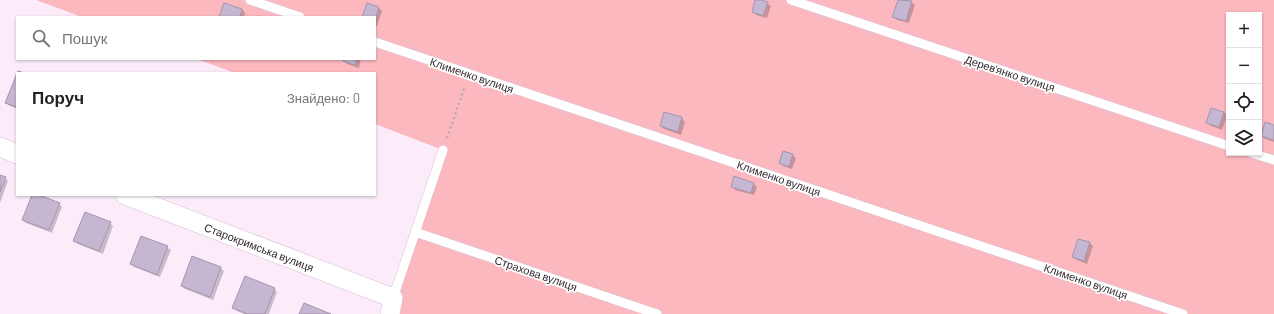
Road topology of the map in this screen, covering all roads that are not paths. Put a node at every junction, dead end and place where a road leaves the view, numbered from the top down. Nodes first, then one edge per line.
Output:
1 (250, 0) edge
2 (791, 0) edge
3 (297, 16) edge
4 (376, 42) edge
5 (1226, 145) edge
6 (0, 147) edge
7 (444, 150) road end
8 (16, 154) edge
9 (1261, 156) edge
10 (1274, 160) edge
11 (127, 196) edge
12 (415, 232) junction
13 (392, 306) edge
14 (657, 314) edge
15 (1183, 314) edge

1 - 3 lane
2 - 5 lane, Дерев'янко вулиця
4 - 15 lane, Клименко вулиця
6 - 8 street
7 - 12 lane
9 - 10 lane
11 - 13 street, Старокримська вулиця
12 - 13 lane
12 - 14 lane, Страхова вулиця

